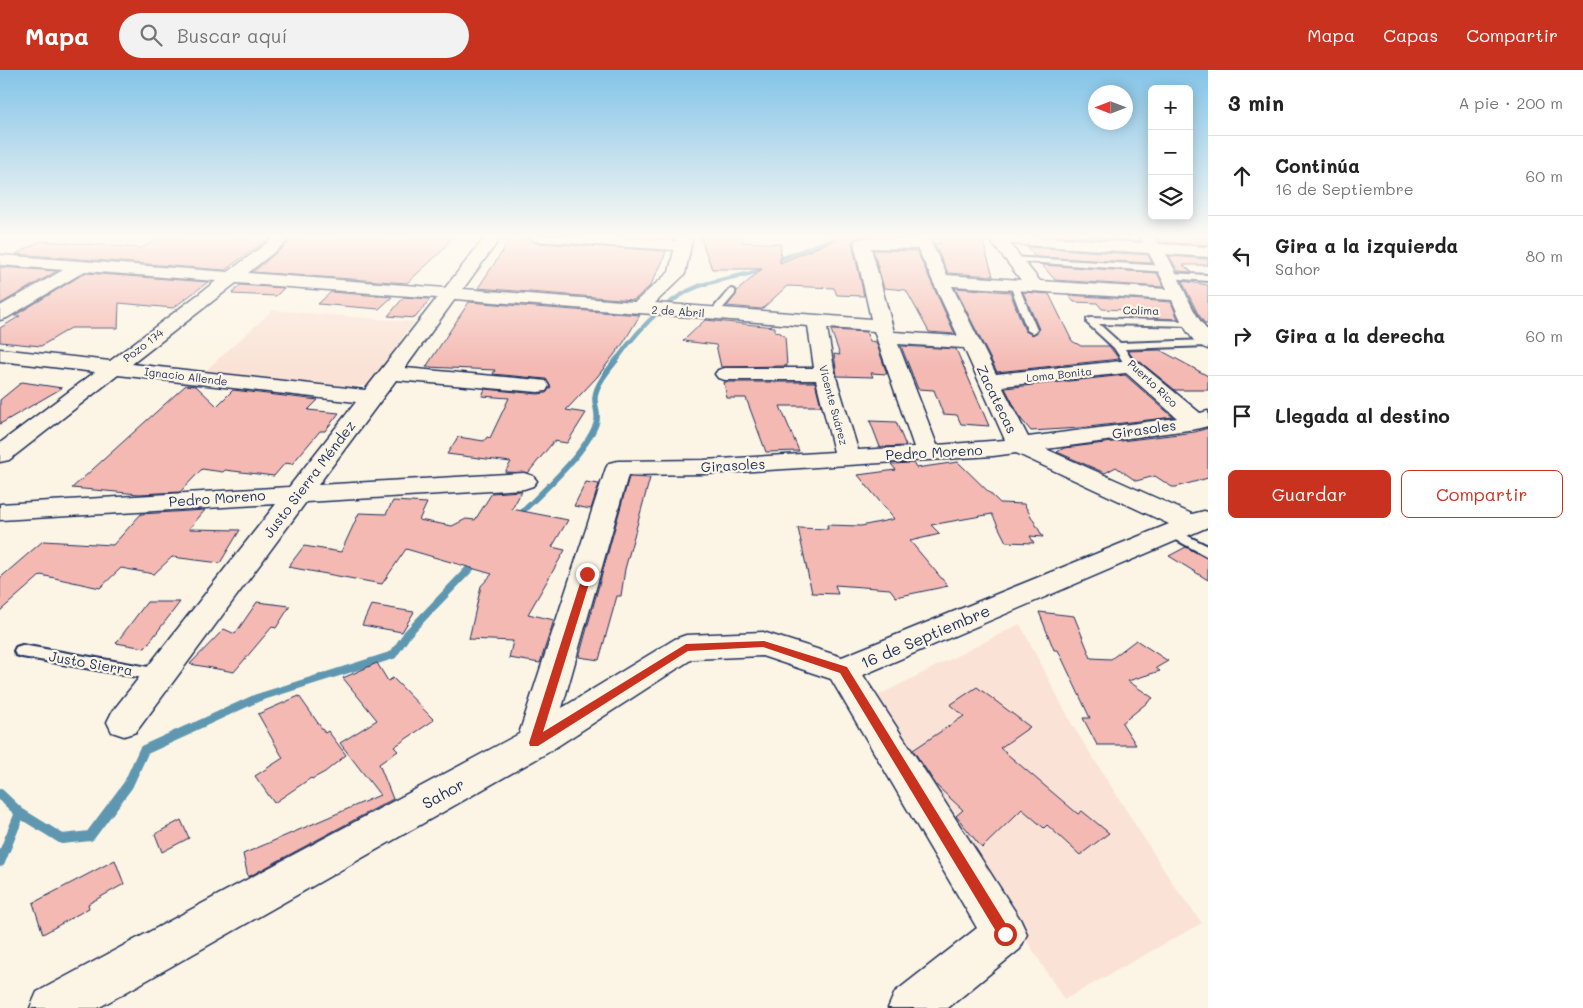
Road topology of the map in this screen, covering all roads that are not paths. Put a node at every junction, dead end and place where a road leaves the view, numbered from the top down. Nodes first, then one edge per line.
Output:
1 (58, 280) edge
2 (228, 280) edge
3 (268, 280) edge
4 (461, 280) edge
5 (672, 280) edge
6 (871, 280) edge
7 (941, 280) joint
8 (1030, 280) edge
9 (1172, 280) edge
10 (1014, 285) junction
11 (1035, 286) junction
12 (732, 292) dead end
13 (450, 294) junction
14 (1178, 295) junction
15 (644, 309) junction
16 (714, 313) junction
17 (0, 314) edge
18 (1090, 321) joint
19 (817, 322) junction
20 (1192, 324) junction
21 (1032, 330) dead end
22 (884, 332) junction
23 (971, 343) junction
24 (1208, 343) edge
25 (1118, 346) junction
26 (0, 355) edge
27 (1131, 366) junction
28 (114, 368) junction
29 (390, 373) junction
30 (725, 374) dead end
31 (825, 374) junction
32 (988, 381) junction
33 (538, 386) dead end
34 (371, 397) junction
35 (1202, 420) edge
36 (1020, 446) junction
37 (928, 452) junction
38 (0, 455) edge
39 (848, 457) junction
40 (524, 480) dead end
41 (298, 493) junction
42 (0, 512) edge
43 (1191, 525) edge
44 (1208, 552) edge
45 (22, 651) dead end
46 (843, 670) junction
47 (160, 675) junction
48 (124, 722) dead end
49 (534, 743) junction
50 (53, 1008) edge
51 (911, 1008) edge

1 - 17 street
2 - 28 street, Pozo 174
3 - 13 street, 2 de Abril
4 - 13 street, Justo Sierra Méndez
5 - 15 street
6 - 22 street
7 - 10 street
7 - 23 street, Zacatecas
8 - 11 street
9 - 14 street
10 - 11 street
10 - 21 lane
11 - 14 street
12 - 16 lane
13 - 15 street, 2 de Abril
13 - 29 street, Justo Sierra Méndez
14 - 20 street
15 - 16 street, 2 de Abril
16 - 19 street, 2 de Abril
18 - 20 lane, Colima
18 - 25 lane, Puerto Rico
19 - 22 street, 2 de Abril
19 - 31 street, Vicente Suárez
20 - 24 street
22 - 23 street, 2 de Abril
22 - 37 street
23 - 32 street, Zacatecas
24 - 25 lane
25 - 27 lane, Puerto Rico
26 - 28 street, Ignacio Allende
27 - 32 street, Loma Bonita
27 - 35 street, Puerto Rico
28 - 34 street, Ignacio Allende
28 - 38 street, Pozo 174
29 - 33 street
29 - 34 street, Justo Sierra Méndez
30 - 31 street
31 - 39 street, Vicente Suárez
32 - 36 street, Zacatecas
34 - 41 street, Justo Sierra Méndez
35 - 36 street, Girasoles
36 - 37 street, Pedro Moreno
36 - 43 street, Zacatecas
37 - 39 street, Pedro Moreno
39 - 49 street, Girasoles
40 - 41 street, Pedro Moreno
41 - 42 street, Pedro Moreno
41 - 47 street, Justo Sierra Méndez
43 - 44 lane
43 - 46 street, 16 de Septiembre
45 - 47 lane, Justo Sierra
46 - 49 street, Sahor
46 - 51 street, 16 de Septiembre
47 - 48 street, Justo Sierra Méndez
49 - 50 street, Sahor

